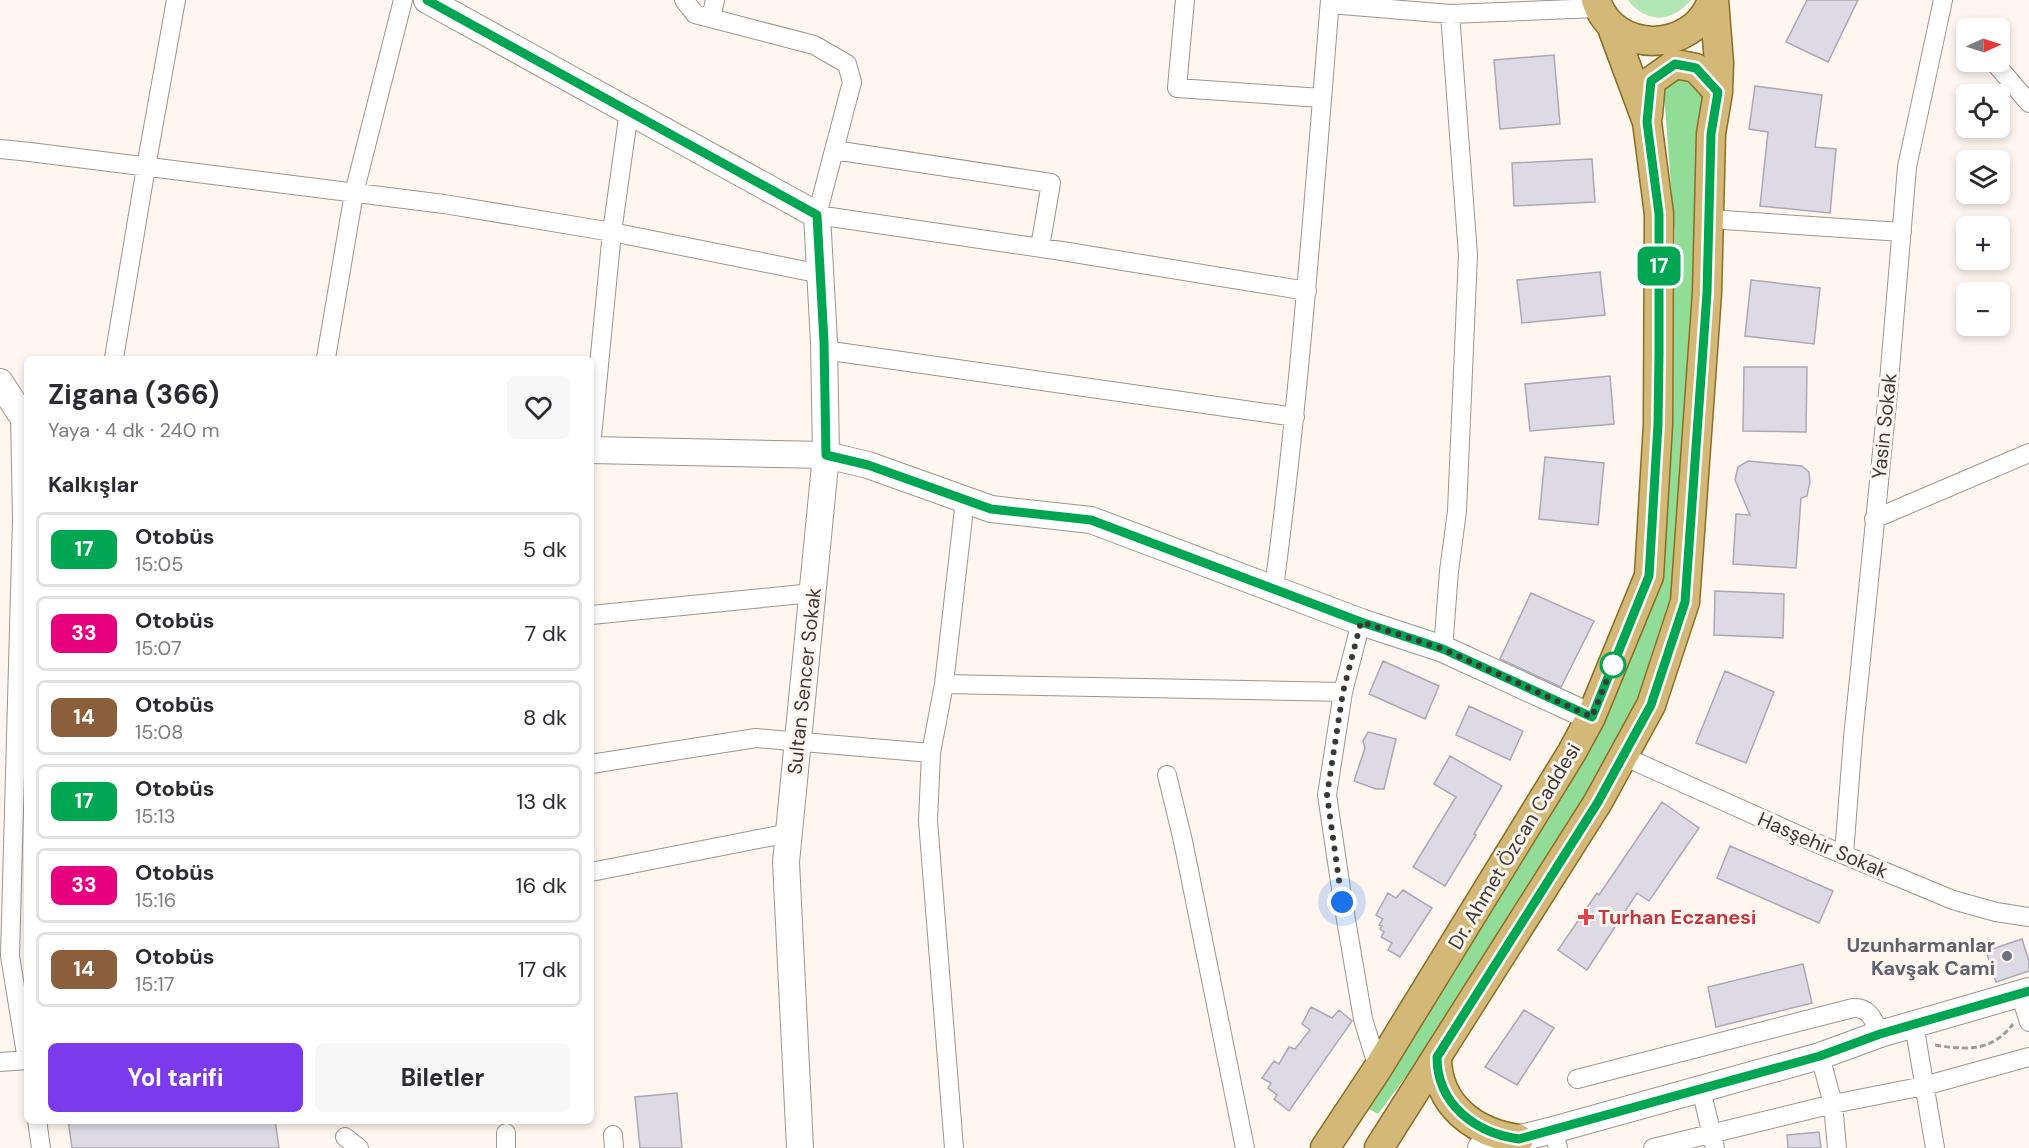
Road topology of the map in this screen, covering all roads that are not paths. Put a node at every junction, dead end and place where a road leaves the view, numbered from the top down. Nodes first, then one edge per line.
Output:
1 (176, 0) edge
2 (403, 0) edge
3 (427, 0) edge
4 (684, 0) edge
5 (715, 0) edge
6 (1185, 0) edge
7 (1713, 0) edge
8 (1943, 0) edge
9 (1330, 2) edge
10 (1602, 11) edge
11 (1450, 14) junction
12 (711, 18) junction
13 (2002, 72) edge
14 (1718, 92) junction
15 (1322, 98) junction
16 (2029, 103) edge
17 (629, 111) junction
18 (1647, 122) junction
19 (0, 149) edge
20 (834, 150) junction
21 (146, 167) junction
22 (354, 193) junction
23 (817, 215) junction
24 (1709, 219) junction
25 (612, 232) junction
26 (1902, 232) junction
27 (1040, 247) junction
28 (821, 274) junction
29 (1307, 291) junction
30 (824, 350) junction
31 (114, 356) edge
32 (326, 356) edge
33 (0, 382) edge
34 (24, 415) edge
35 (1295, 417) junction
36 (594, 418) edge
37 (594, 449) edge
38 (2029, 453) edge
39 (826, 455) junction
40 (965, 500) junction
41 (1874, 519) junction
42 (1274, 588) junction
43 (813, 592) junction
44 (594, 615) edge
45 (1361, 622) junction
46 (1443, 649) junction
47 (22, 653) edge
48 (8, 680) edge
49 (944, 684) junction
50 (1343, 692) junction
51 (1592, 717) junction
52 (799, 743) junction
53 (931, 753) junction
54 (1623, 756) junction
55 (594, 764) edge
56 (1167, 775) dead end
57 (789, 833) junction
58 (1844, 854) junction
59 (13, 865) edge
60 (594, 871) edge
61 (2029, 917) edge
62 (18, 945) edge
63 (2025, 992) edge
64 (24, 1022) edge
65 (2029, 1022) edge
66 (1914, 1024) junction
67 (1880, 1034) junction
68 (1820, 1056) junction
69 (1437, 1057) junction
70 (2029, 1057) edge
71 (24, 1060) edge
72 (0, 1062) edge
73 (1378, 1068) junction
74 (1577, 1079) dead end
75 (1924, 1086) junction
76 (1701, 1089) junction
77 (1833, 1104) junction
78 (38, 1124) edge
79 (1519, 1139) junction
80 (1556, 1139) edge
81 (1714, 1140) edge
82 (41, 1148) edge
83 (800, 1148) edge
84 (954, 1148) edge
85 (1245, 1148) edge
86 (1326, 1148) edge
87 (1379, 1148) edge
88 (1481, 1148) edge
89 (1653, 1148) edge
90 (1837, 1148) edge
91 (1935, 1148) edge

1 - 21 street
2 - 22 street
3 - 17 street
4 - 12 street
5 - 12 street
6 - 15 street
7 - 10 main road
7 - 14 main road
8 - 26 street, Yasin Sokak
9 - 11 street
9 - 15 street
10 - 11 street
10 - 18 main road, Dr. Ahmet Özcan Caddesi
11 - 46 street
12 - 20 street
13 - 16 street
14 - 18 main road
14 - 24 main road
15 - 29 street
17 - 23 street
17 - 25 street
18 - 51 main road, Dr. Ahmet Özcan Caddesi
19 - 21 street
20 - 23 street
20 - 27 street
21 - 22 street
21 - 31 street
22 - 25 street
22 - 32 street
23 - 27 street
23 - 28 street, Sultan Sencer Sokak
24 - 26 street
24 - 54 main road
25 - 28 street
25 - 36 street
26 - 41 street, Yasin Sokak
27 - 29 street
28 - 30 street, Sultan Sencer Sokak
29 - 35 street
30 - 35 street
30 - 39 street, Sultan Sencer Sokak
33 - 34 street
34 - 47 street
35 - 42 street
37 - 39 street
38 - 41 street
39 - 40 street
39 - 43 street, Sultan Sencer Sokak
40 - 42 street
40 - 49 street
41 - 58 street, Yasin Sokak
42 - 45 street
43 - 44 street
43 - 52 street, Sultan Sencer Sokak
45 - 46 street
45 - 50 street
46 - 51 street
47 - 48 street
48 - 59 street
49 - 50 street
49 - 53 street
50 - 73 street
51 - 73 main road, Dr. Ahmet Özcan Caddesi
52 - 53 street
52 - 55 street
52 - 57 street, Sultan Sencer Sokak
53 - 84 street
54 - 58 street, Hasşehir Sokak
54 - 69 main road
56 - 85 street
57 - 60 street
57 - 83 street, Sultan Sencer Sokak
58 - 61 street, Hasşehir Sokak
59 - 62 street
62 - 64 street
63 - 65 street
63 - 66 street
66 - 67 street
66 - 75 street
67 - 68 street
67 - 74 street
68 - 76 street
68 - 77 street
69 - 79 main road
69 - 87 main road
70 - 75 street
71 - 72 street
73 - 86 main road, Dr. Ahmet Özcan Caddesi
75 - 77 street
75 - 91 street
76 - 80 street
76 - 81 street
77 - 81 street
77 - 90 street
78 - 82 street
79 - 80 street
79 - 88 street
81 - 89 street

